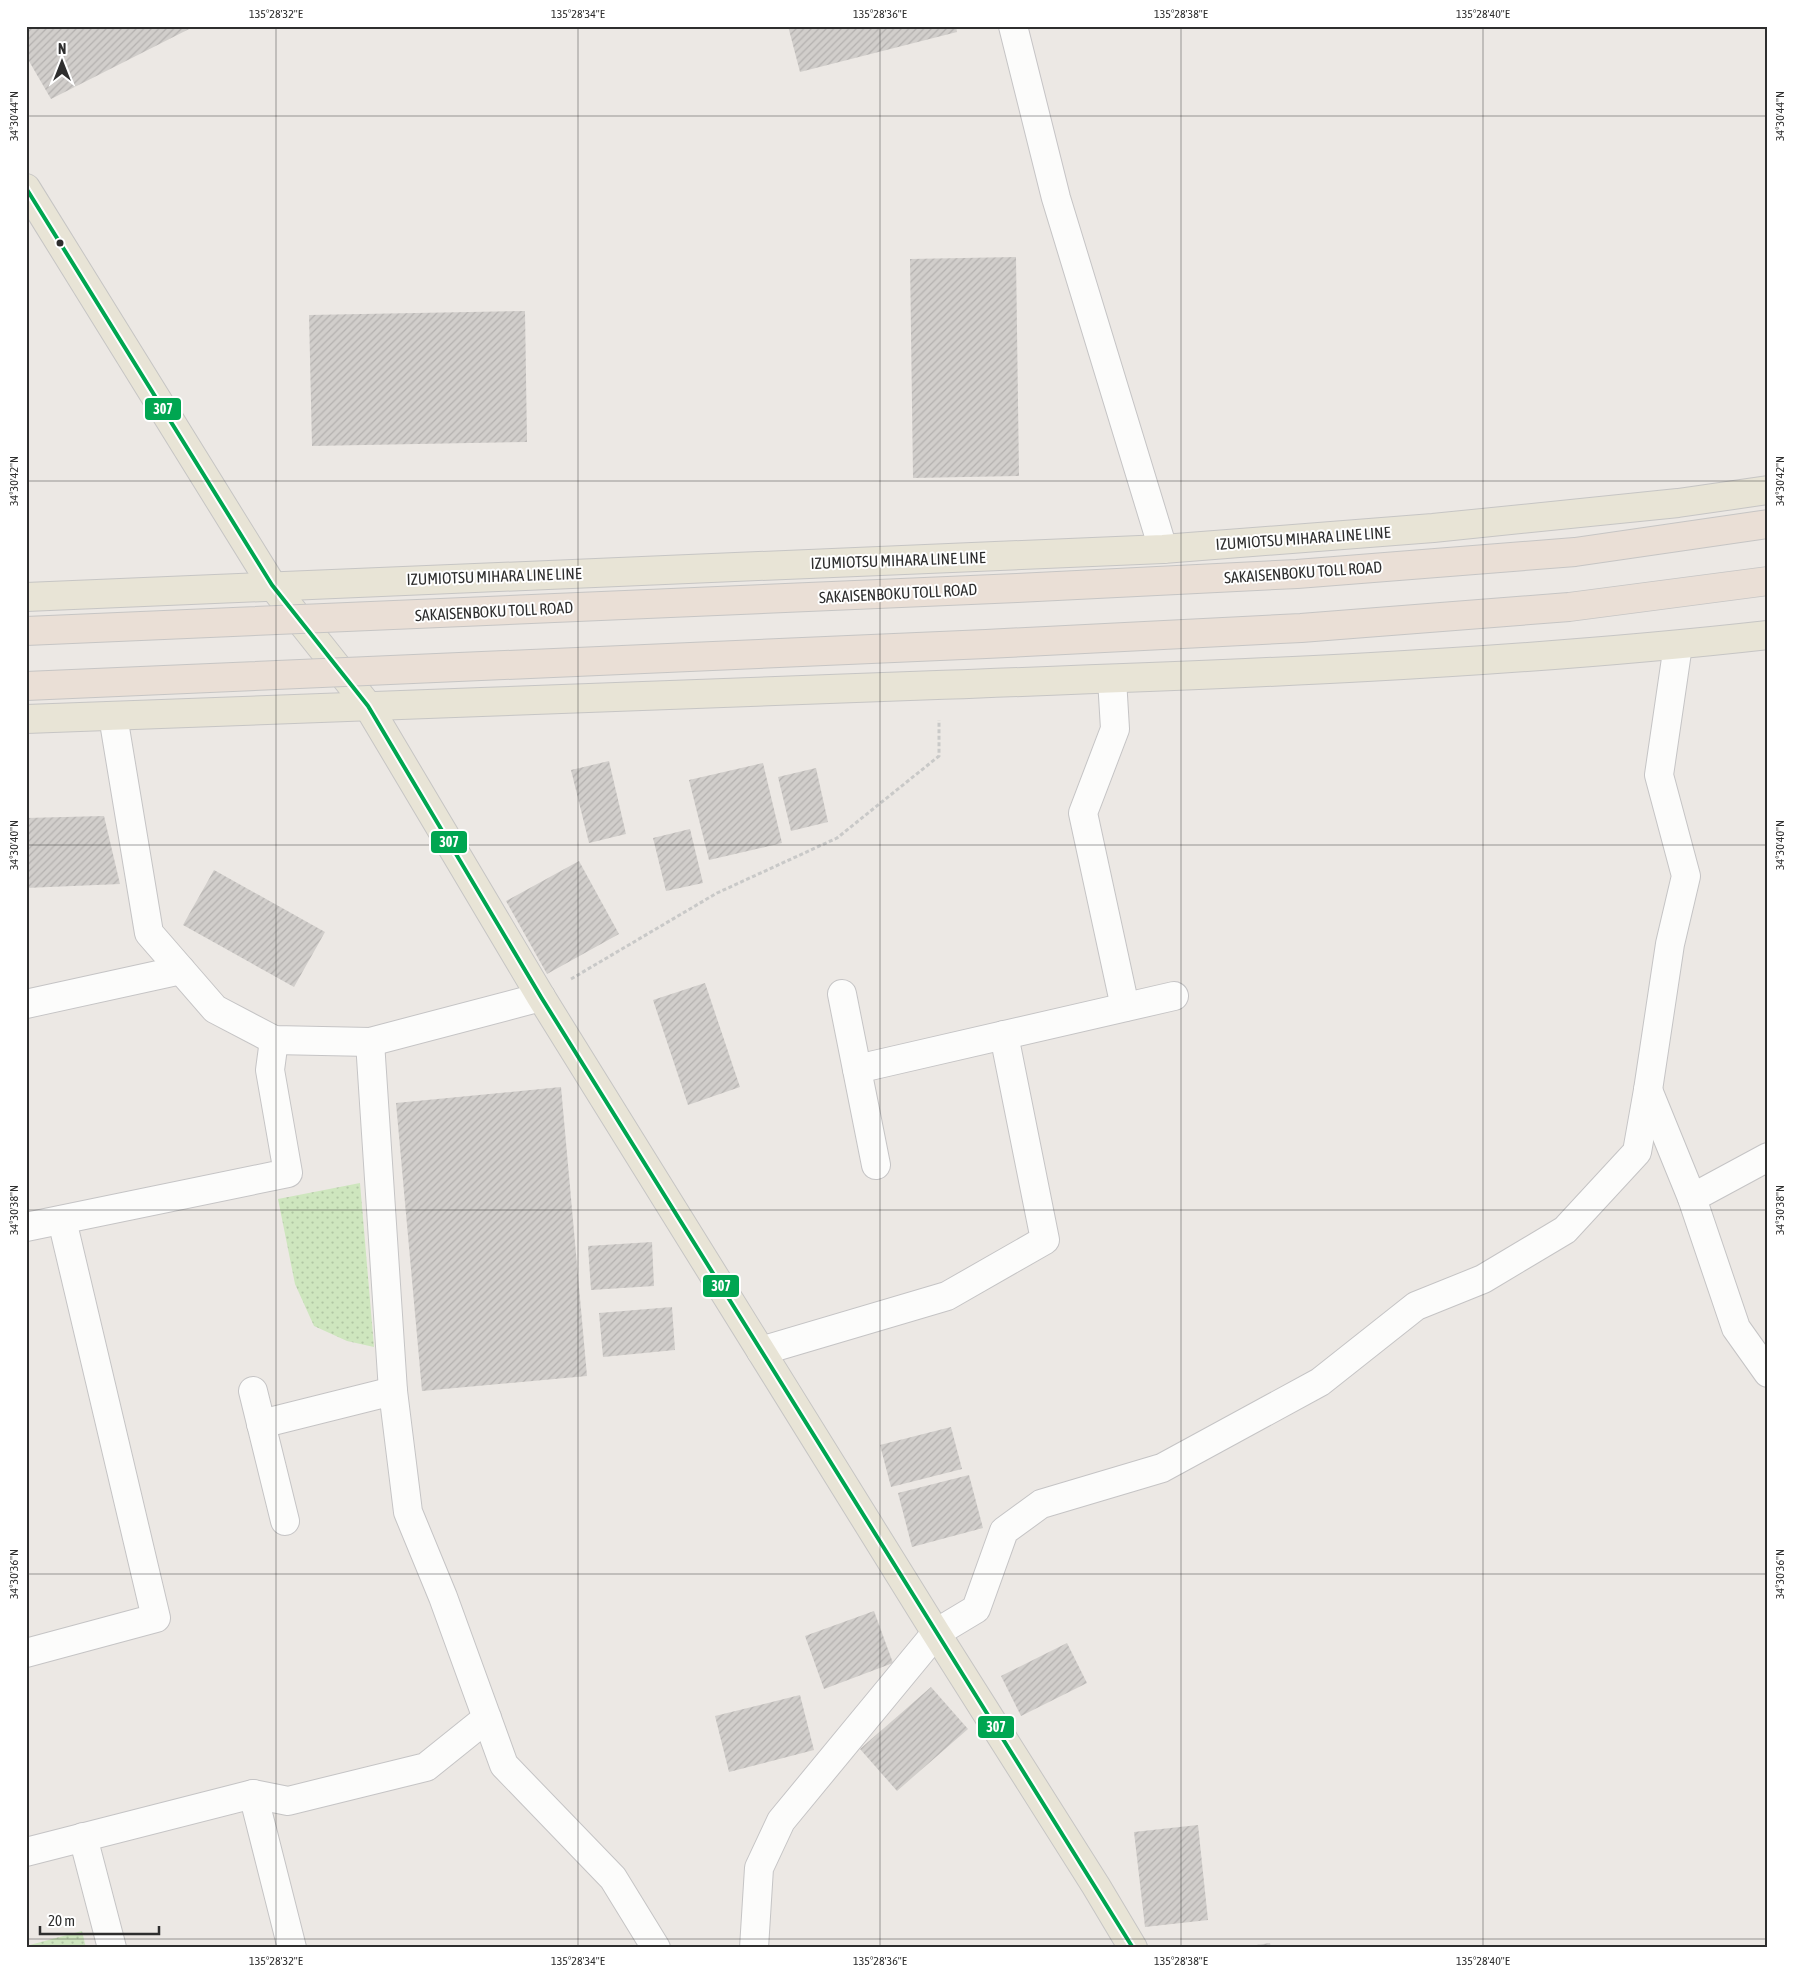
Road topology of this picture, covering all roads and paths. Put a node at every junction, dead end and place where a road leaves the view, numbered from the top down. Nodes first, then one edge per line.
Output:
1 (1013, 26) edge
2 (26, 188) edge
3 (1768, 490) edge
4 (1768, 524) edge
5 (1163, 549) junction
6 (1768, 581) edge
7 (272, 585) junction
8 (26, 597) edge
9 (26, 631) edge
10 (1768, 635) edge
11 (1678, 645) junction
12 (1112, 679) junction
13 (940, 684) junction
14 (26, 686) edge
15 (368, 706) junction
16 (113, 716) junction
17 (26, 719) edge
18 (181, 970) junction
19 (842, 994) dead end
20 (1174, 996) dead end
21 (541, 997) junction
22 (26, 1004) edge
23 (1125, 1007) junction
24 (1004, 1035) junction
25 (274, 1040) junction
26 (370, 1042) junction
27 (857, 1069) junction
28 (1648, 1090) junction
29 (1768, 1158) edge
30 (876, 1165) dead end
31 (1692, 1198) junction
32 (62, 1220) junction
33 (26, 1227) edge
34 (761, 1351) junction
35 (1768, 1373) edge
36 (253, 1391) dead end
37 (393, 1391) junction
38 (262, 1424) junction
39 (285, 1521) dead end
40 (936, 1633) junction
41 (26, 1653) edge
42 (487, 1718) junction
43 (253, 1794) junction
44 (83, 1837) junction
45 (26, 1852) edge
46 (112, 1948) edge
47 (292, 1948) edge
48 (656, 1948) edge
49 (754, 1948) edge
50 (1133, 1948) edge

1 - 5 street
2 - 7 main road
3 - 5 main road, IZUMIOTSU MIHARA LINE LINE
4 - 9 highway, SAKAISENBOKU TOLL ROAD, bridge
5 - 7 main road, IZUMIOTSU MIHARA LINE LINE
6 - 14 highway, bridge
7 - 8 main road, IZUMIOTSU MIHARA LINE LINE
7 - 15 main road
10 - 11 main road
11 - 12 main road
11 - 28 street
12 - 13 main road
12 - 23 street
13 - 15 main road
13 - 21 path
15 - 16 main road
15 - 21 main road
16 - 17 main road
16 - 18 street
18 - 22 street
18 - 25 street
19 - 27 street
20 - 23 street
21 - 26 street
21 - 34 main road
23 - 24 street
24 - 27 street
24 - 34 street
25 - 26 street
25 - 32 street
26 - 37 street
27 - 30 street
28 - 31 street
28 - 40 street
29 - 31 street
31 - 35 street
32 - 33 street
32 - 41 street
34 - 40 main road
36 - 38 street
37 - 38 street
37 - 42 street
38 - 39 street
40 - 49 street
40 - 50 main road
42 - 43 street
42 - 48 street
43 - 44 street
43 - 47 street
44 - 45 street
44 - 46 street

